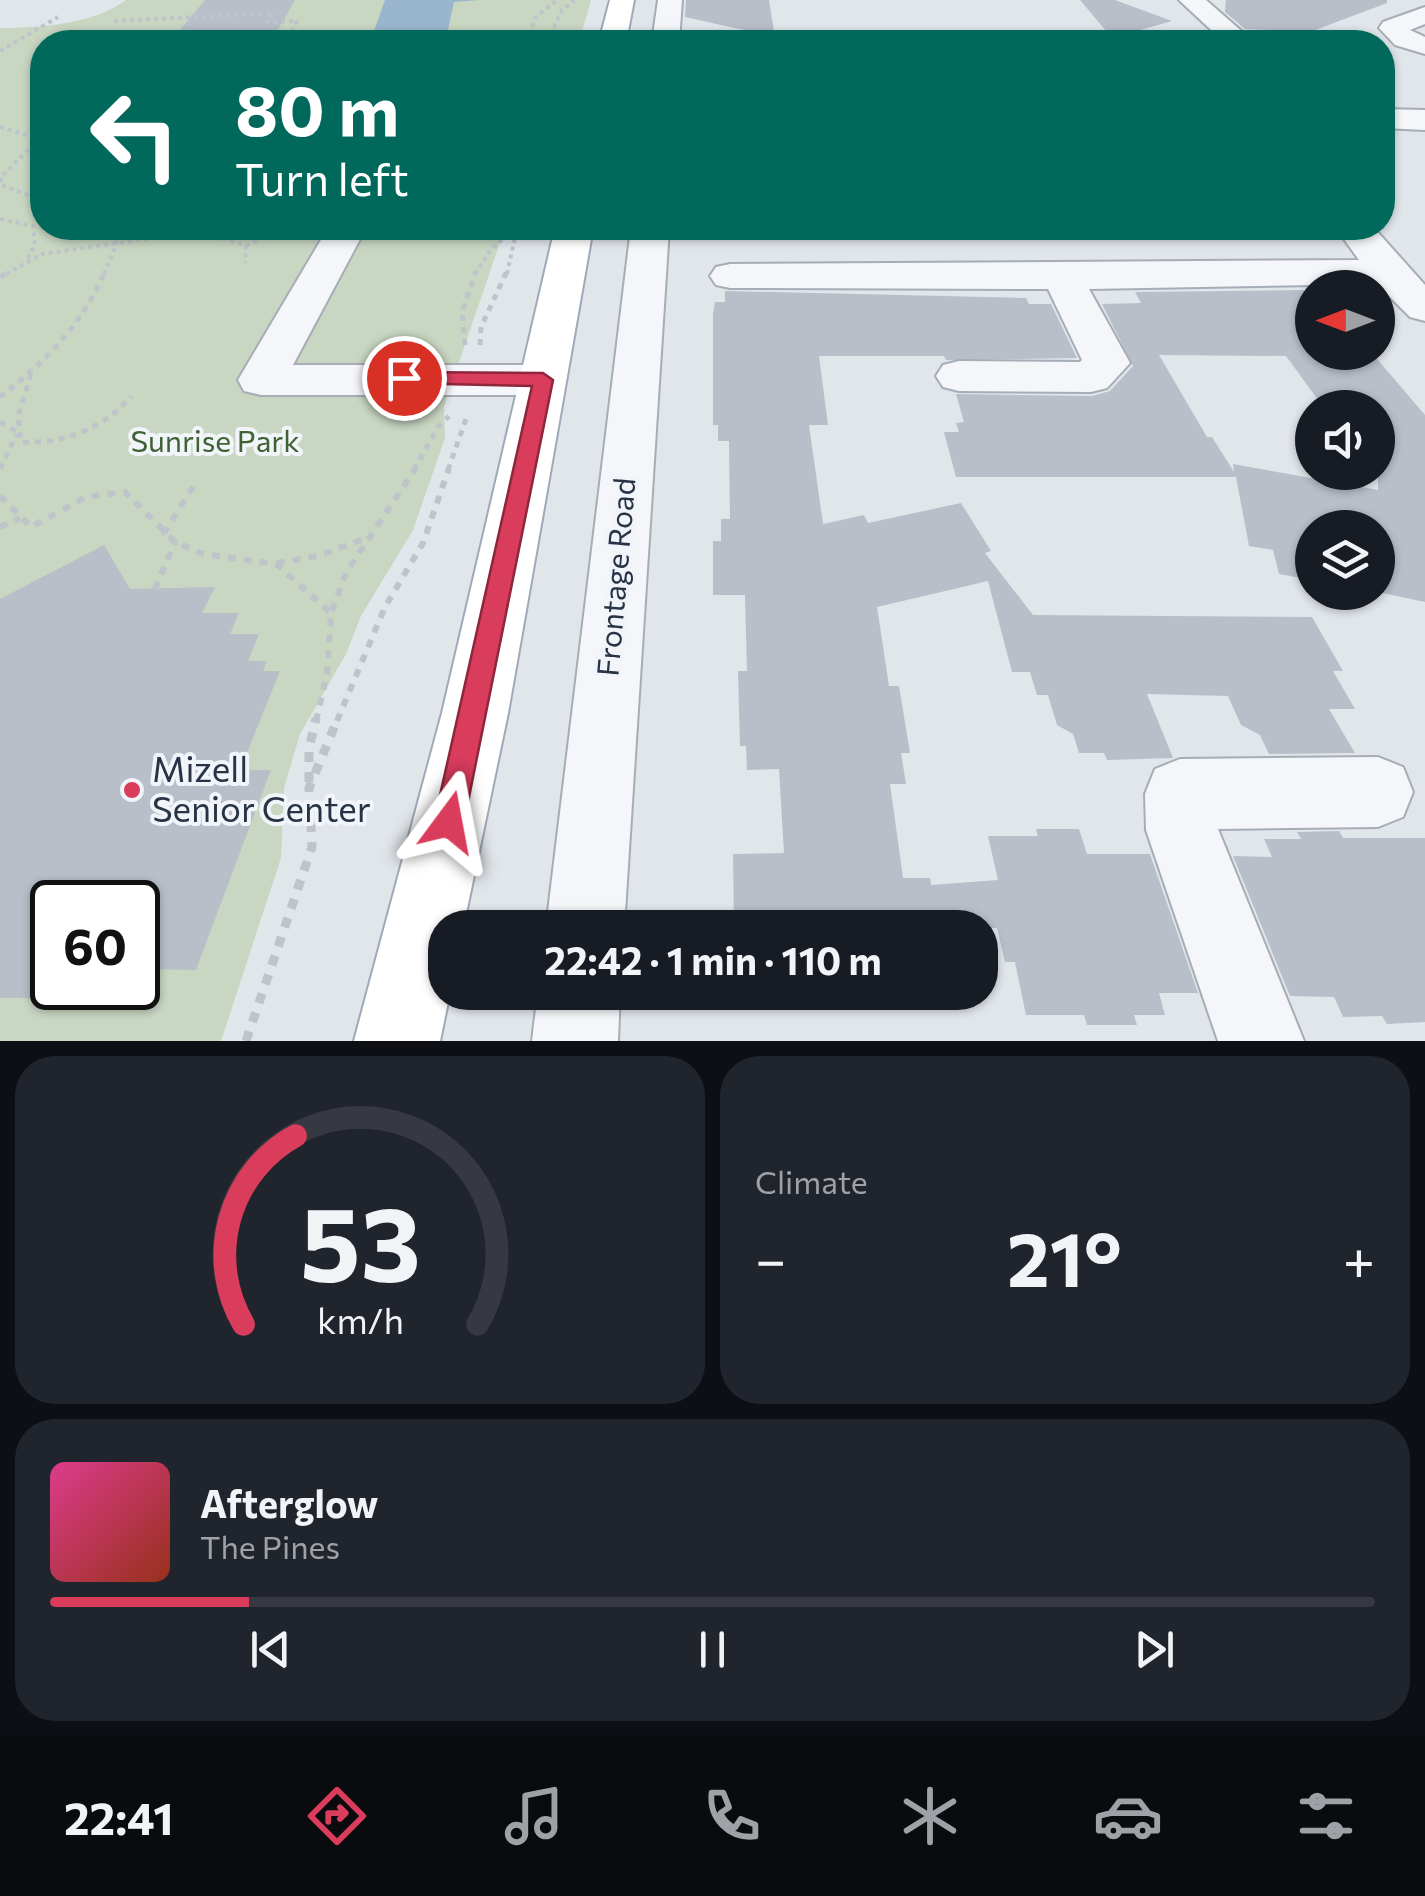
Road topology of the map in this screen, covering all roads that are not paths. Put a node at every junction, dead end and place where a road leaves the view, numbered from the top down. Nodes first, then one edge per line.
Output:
1 (622, 0) edge
2 (670, 0) edge
3 (1191, 0) edge
4 (1425, 16) edge
5 (616, 30) edge
6 (667, 30) edge
7 (1226, 30) edge
8 (1394, 30) edge
9 (1395, 31) edge
10 (1425, 46) edge
11 (1395, 102) edge
12 (1424, 106) edge
13 (1395, 114) edge
14 (340, 240) edge
15 (568, 240) edge
16 (649, 240) edge
17 (1363, 240) edge
18 (1386, 270) edge
19 (1295, 273) edge
20 (730, 276) dead end
21 (1062, 277) junction
22 (1395, 279) edge
23 (1425, 308) edge
24 (959, 376) dead end
25 (494, 379) junction
26 (1378, 792) dead end
27 (587, 910) edge
28 (578, 1010) edge
29 (396, 1041) edge
30 (575, 1041) edge
31 (1261, 1041) edge

1 - 5 main road
2 - 6 street
3 - 7 street
4 - 8 street
9 - 10 street
11 - 12 street
12 - 13 street
14 - 25 street
15 - 25 main road
16 - 27 street, Frontage Road
17 - 18 street
19 - 21 street
20 - 21 street
21 - 24 street
22 - 23 street
25 - 29 main road
26 - 31 street
28 - 30 street

